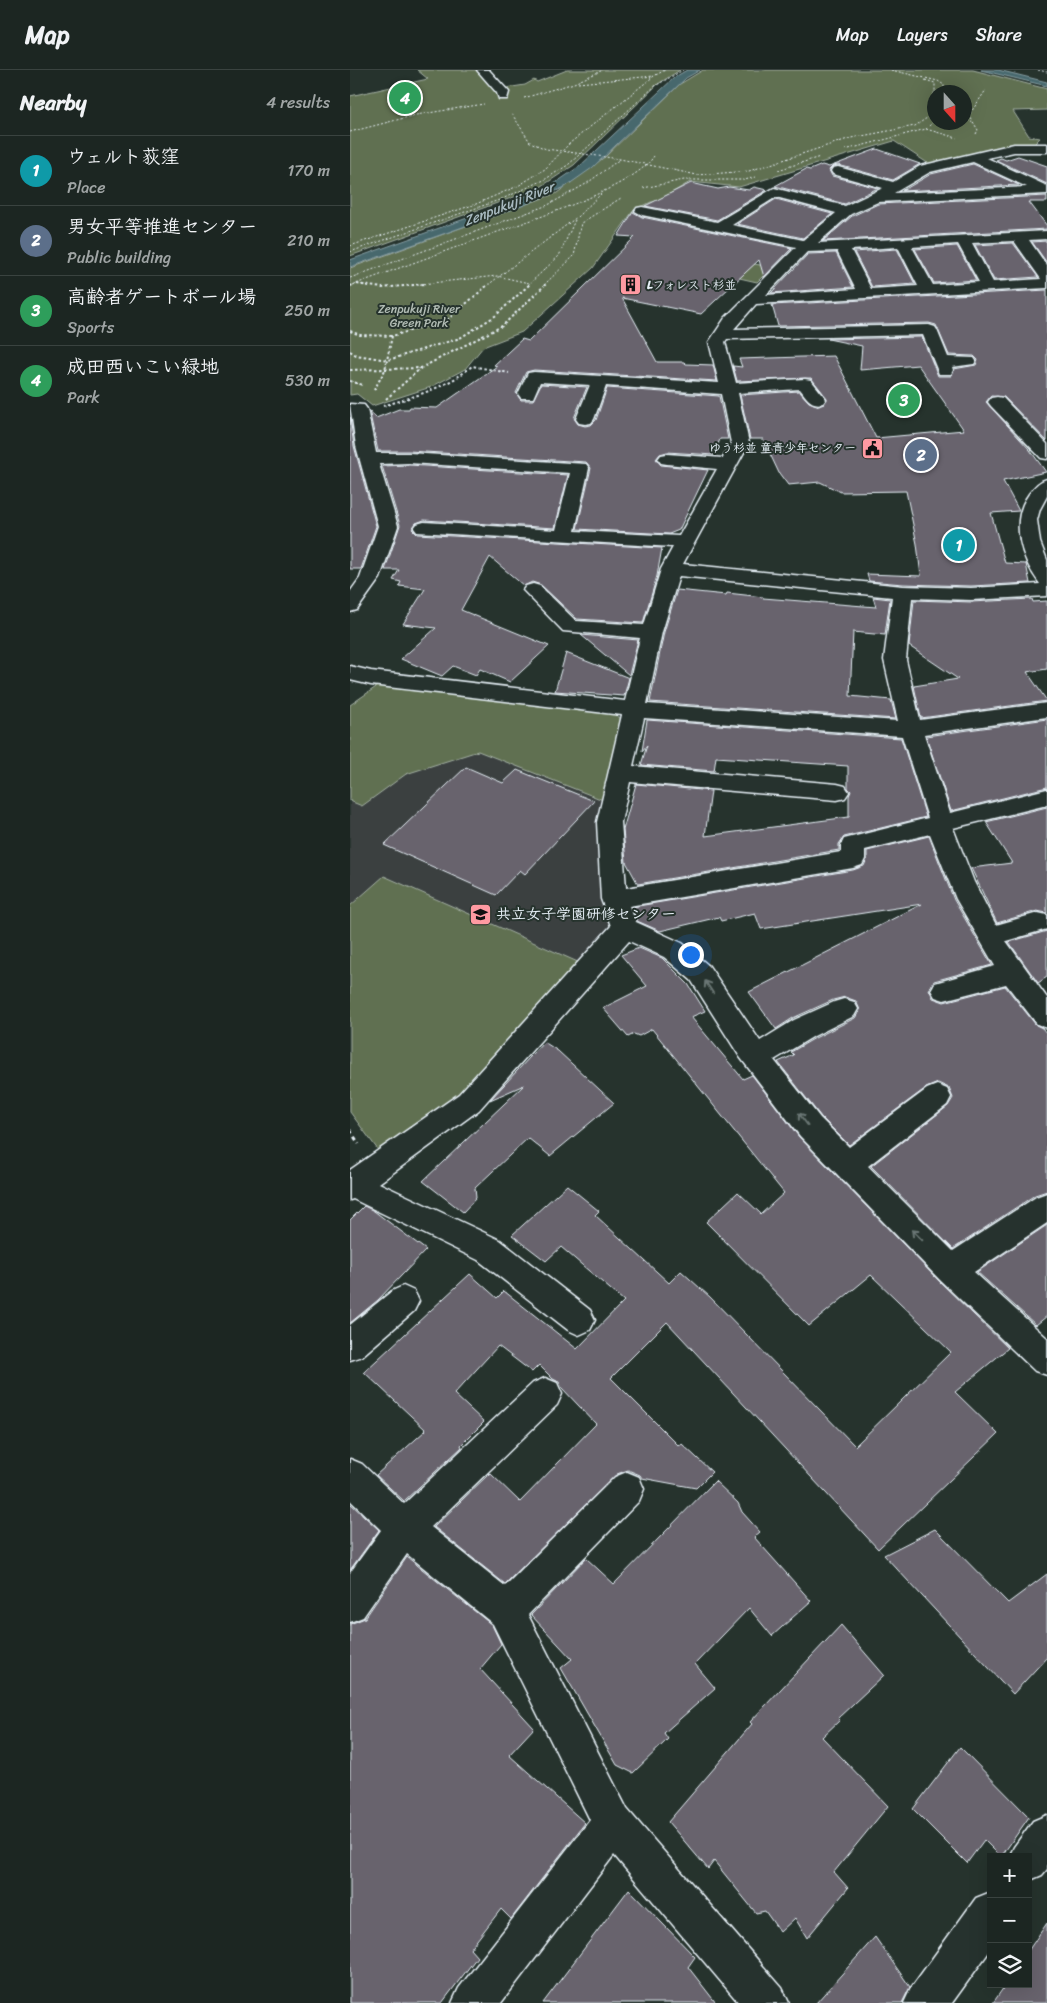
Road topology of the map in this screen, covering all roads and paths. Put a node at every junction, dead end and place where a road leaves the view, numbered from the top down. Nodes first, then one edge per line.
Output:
1 (483, 70) edge
2 (665, 70) edge
3 (683, 70) edge
4 (1038, 70) edge
5 (1047, 72) edge
6 (654, 76) junction
7 (574, 83) dead end
8 (935, 85) edge
9 (944, 85) edge
10 (986, 90) dead end
11 (503, 96) joint
12 (447, 107) dead end
13 (927, 118) edge
14 (974, 123) joint
15 (927, 127) edge
16 (350, 132) edge
17 (974, 136) dead end
18 (1014, 148) junction
19 (1047, 148) edge
20 (562, 151) junction
21 (839, 151) dead end
22 (579, 154) junction
23 (654, 156) dead end
24 (820, 156) dead end
25 (974, 157) junction
26 (620, 159) junction
27 (1047, 160) edge
28 (649, 164) junction
29 (773, 171) dead end
30 (838, 171) dead end
31 (697, 174) junction
32 (754, 177) dead end
33 (716, 180) junction
34 (894, 187) junction
35 (605, 189) junction
36 (638, 189) dead end
37 (1047, 190) edge
38 (629, 194) dead end
39 (876, 198) junction
40 (642, 211) dead end
41 (846, 211) junction
42 (577, 217) junction
43 (718, 228) junction
44 (1047, 235) edge
45 (1018, 236) junction
46 (962, 239) junction
47 (903, 243) junction
48 (350, 246) edge
49 (804, 246) junction
50 (842, 246) junction
51 (350, 252) edge
52 (497, 276) junction
53 (1047, 276) edge
54 (350, 278) edge
55 (529, 283) junction
56 (1047, 283) edge
57 (356, 284) junction
58 (350, 286) edge
59 (989, 287) junction
60 (928, 290) junction
61 (866, 293) junction
62 (752, 300) junction
63 (350, 331) edge
64 (722, 334) junction
65 (392, 336) junction
66 (350, 351) edge
67 (388, 360) junction
68 (968, 362) dead end
69 (421, 368) junction
70 (350, 370) edge
71 (385, 370) junction
72 (500, 371) dead end
73 (600, 381) junction
74 (730, 389) junction
75 (374, 390) dead end
76 (527, 394) dead end
77 (386, 399) dead end
78 (817, 399) dead end
79 (390, 403) dead end
80 (1009, 408) dead end
81 (350, 409) edge
82 (585, 419) dead end
83 (1047, 454) edge
84 (370, 459) junction
85 (667, 459) dead end
86 (728, 464) junction
87 (1047, 484) edge
88 (424, 528) dead end
89 (564, 536) junction
90 (686, 542) junction
91 (671, 569) junction
92 (1047, 580) edge
93 (533, 590) dead end
94 (1047, 590) edge
95 (903, 592) junction
96 (350, 606) edge
97 (652, 632) junction
98 (350, 673) edge
99 (371, 678) junction
100 (350, 693) edge
101 (635, 709) junction
102 (1047, 710) edge
103 (911, 729) junction
104 (620, 772) junction
105 (837, 792) dead end
106 (1047, 797) edge
107 (941, 822) junction
108 (614, 899) junction
109 (1038, 922) dead end
110 (625, 928) junction
111 (990, 936) junction
112 (1012, 972) junction
113 (944, 990) dead end
114 (844, 1009) dead end
115 (1047, 1017) edge
116 (756, 1057) junction
117 (937, 1097) dead end
118 (848, 1165) junction
119 (352, 1186) edge
120 (1047, 1206) edge
121 (951, 1270) junction
122 (403, 1301) dead end
123 (579, 1320) dead end
124 (350, 1345) edge
125 (1047, 1360) edge
126 (545, 1394) dead end
127 (350, 1476) edge
128 (627, 1489) dead end
129 (404, 1528) junction
130 (350, 1604) edge
131 (506, 1612) junction
132 (613, 1824) junction
133 (1047, 1835) edge
134 (1032, 1856) edge
135 (987, 1919) edge
136 (474, 2003) edge
137 (767, 2003) edge
138 (926, 2003) edge

1 - 11 street
2 - 6 path
3 - 22 path
4 - 5 path
6 - 7 path
6 - 20 path
8 - 9 path
10 - 14 path
11 - 20 path
12 - 16 path
13 - 31 path
14 - 17 path
15 - 21 path
18 - 19 street
18 - 25 street
18 - 27 street
20 - 22 path
20 - 48 path
22 - 26 path
22 - 51 path
23 - 28 path
24 - 29 path
25 - 34 street
25 - 37 street
26 - 28 path
26 - 54 path
28 - 31 path
28 - 35 path
30 - 34 street
31 - 33 path
32 - 33 path
33 - 36 path
34 - 39 street
35 - 42 path
35 - 57 path
37 - 39 street
38 - 69 path
39 - 41 street
40 - 43 street
41 - 43 street
41 - 49 street
42 - 52 path
42 - 55 path
43 - 49 street
44 - 45 street
45 - 46 street
45 - 53 street
46 - 47 street
46 - 59 street
47 - 50 street
47 - 60 street
49 - 50 street
49 - 62 street
50 - 61 street
52 - 55 path
52 - 57 path
52 - 65 path
55 - 67 path
56 - 59 street
57 - 58 path
59 - 60 street
60 - 61 street
61 - 62 street
62 - 64 street
63 - 65 path
64 - 68 street
64 - 74 street
65 - 67 path
66 - 67 path
67 - 71 path
69 - 71 path
69 - 77 path
70 - 71 path
71 - 75 path
72 - 79 path
73 - 74 street
73 - 76 street
73 - 82 street
74 - 78 street
74 - 86 street
80 - 83 street
81 - 84 street
84 - 89 street
84 - 96 street
85 - 86 street
86 - 90 street
87 - 92 street
88 - 89 street
89 - 90 street
90 - 91 street
91 - 95 street
91 - 97 street
93 - 97 street
94 - 95 street
95 - 103 street
97 - 101 street
98 - 99 street
99 - 100 street
99 - 101 street
101 - 103 street
101 - 104 street
102 - 103 street
103 - 107 street
104 - 105 street
104 - 108 street
106 - 107 street
107 - 108 street
107 - 111 street
108 - 110 street
109 - 111 street
116 -> 110 street
110 - 119 street
111 - 112 street
112 - 113 street
112 - 115 street
114 - 116 street
118 -> 116 street
117 - 118 street
121 -> 118 street
119 - 123 street
120 - 121 street
121 - 125 street
122 - 124 street
126 - 129 street
127 - 129 street
128 - 131 street
129 - 130 street
129 - 131 street
131 - 132 street
132 - 136 street
132 - 137 street
133 - 134 street
135 - 138 street

